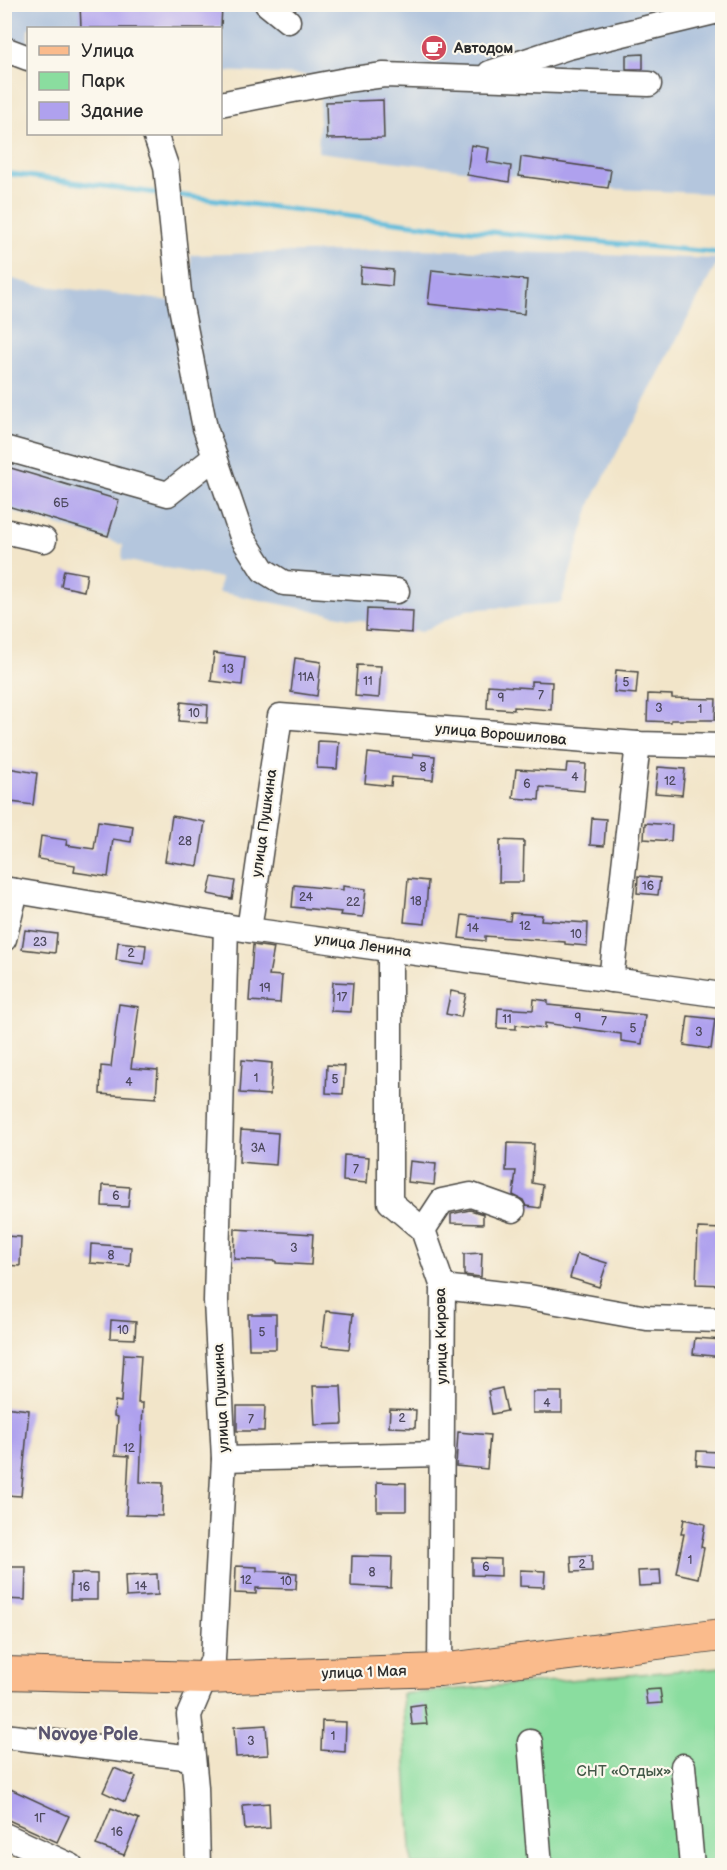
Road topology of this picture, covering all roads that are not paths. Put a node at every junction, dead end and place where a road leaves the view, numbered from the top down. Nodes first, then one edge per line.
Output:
1 (267, 4) edge
2 (723, 10) edge
3 (288, 21) dead end
4 (4, 49) edge
5 (27, 58) edge
6 (474, 78) junction
7 (650, 84) dead end
8 (222, 104) edge
9 (155, 135) edge
10 (4, 448) edge
11 (215, 457) junction
12 (4, 531) edge
13 (44, 540) dead end
14 (397, 591) dead end
15 (280, 716) joint
16 (638, 744) junction
17 (723, 746) edge
18 (10, 890) edge
19 (237, 928) junction
20 (4, 939) edge
21 (390, 949) junction
22 (611, 980) junction
23 (723, 995) edge
24 (513, 1210) dead end
25 (423, 1230) junction
26 (443, 1287) junction
27 (723, 1320) edge
28 (442, 1454) junction
29 (224, 1459) junction
30 (723, 1635) edge
31 (440, 1670) junction
32 (4, 1673) edge
33 (206, 1678) junction
34 (4, 1736) edge
35 (530, 1742) dead end
36 (193, 1758) junction
37 (683, 1766) dead end
38 (4, 1835) edge
39 (71, 1866) edge
40 (198, 1866) edge
41 (540, 1866) edge
42 (692, 1866) edge

1 - 3 street
2 - 6 street
4 - 5 street
6 - 7 street
6 - 8 street
9 - 11 street
10 - 11 street
11 - 14 street
12 - 13 street
15 - 16 street, улица Ворошилова
15 - 19 street, улица Пушкина
16 - 17 street, улица Ворошилова
16 - 22 street
18 - 19 street, улица Ленина
18 - 20 street
19 - 21 street, улица Ленина
19 - 29 street, улица Пушкина
21 - 22 street, улица Ленина
21 - 25 street
22 - 23 street, улица Ленина
24 - 25 street
25 - 26 street, улица Кирова
26 - 27 street
26 - 28 street, улица Кирова
28 - 29 street
28 - 31 street, улица Кирова
29 - 33 street, улица Пушкина
30 - 31 main road, улица 1 Мая
31 - 33 main road, улица 1 Мая
32 - 33 main road, улица 1 Мая
33 - 36 street, улица Пушкина
34 - 36 street
35 - 41 street
36 - 40 street, улица Пушкина
37 - 42 street
38 - 39 street

